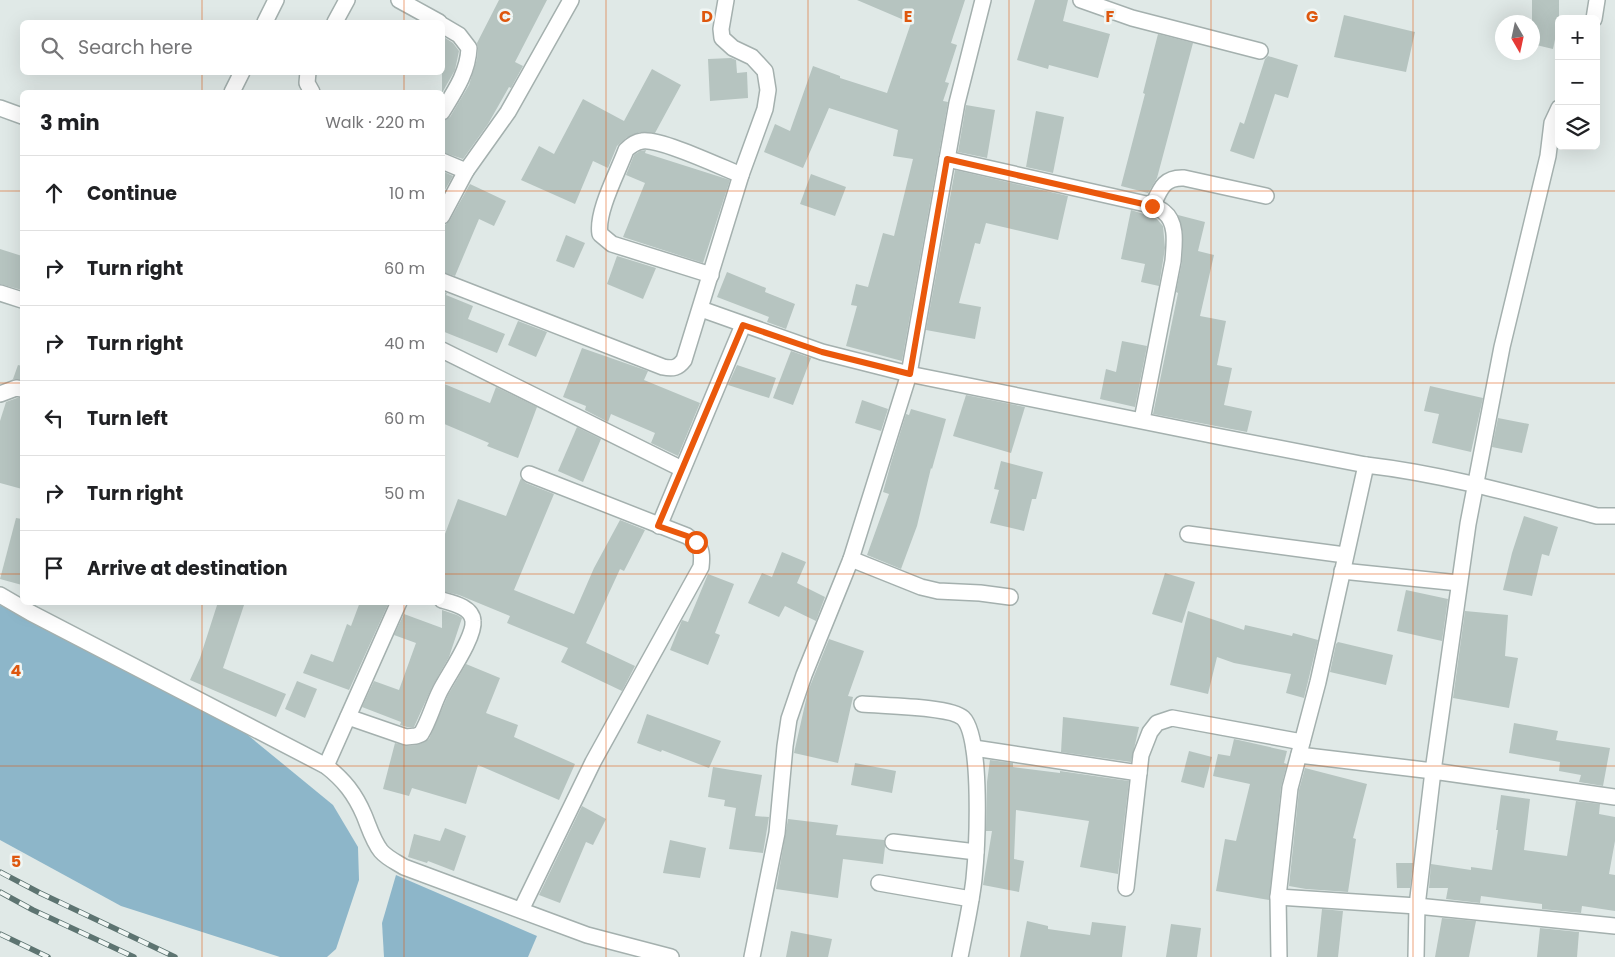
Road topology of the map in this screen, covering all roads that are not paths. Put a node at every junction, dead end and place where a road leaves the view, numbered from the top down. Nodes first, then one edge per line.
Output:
1 (276, 0) edge
2 (347, 0) edge
3 (399, 0) edge
4 (571, 0) edge
5 (726, 0) edge
6 (983, 0) edge
7 (1081, 0) edge
8 (1597, 0) edge
9 (1595, 15) edge
10 (267, 20) edge
11 (336, 20) edge
12 (435, 20) edge
13 (445, 27) edge
14 (1260, 51) dead end
15 (240, 75) edge
16 (308, 75) edge
17 (233, 90) edge
18 (311, 90) edge
19 (445, 107) edge
20 (0, 108) edge
21 (20, 115) edge
22 (1555, 117) edge
23 (947, 159) junction
24 (445, 162) edge
25 (466, 171) junction
26 (741, 175) junction
27 (1266, 196) dead end
28 (1152, 206) junction
29 (445, 210) edge
30 (711, 276) junction
31 (445, 282) edge
32 (0, 293) edge
33 (20, 299) edge
34 (701, 309) junction
35 (743, 325) junction
36 (445, 351) edge
37 (910, 374) junction
38 (20, 389) edge
39 (0, 394) edge
40 (1142, 420) junction
41 (1366, 465) junction
42 (682, 469) junction
43 (529, 474) dead end
44 (1475, 485) junction
45 (1615, 516) edge
46 (658, 526) junction
47 (1188, 534) dead end
48 (1345, 555) junction
49 (851, 559) junction
50 (1342, 571) junction
51 (1460, 583) junction
52 (0, 595) edge
53 (1010, 597) dead end
54 (445, 601) edge
55 (20, 603) edge
56 (397, 605) edge
57 (32, 608) edge
58 (862, 704) dead end
59 (348, 717) junction
60 (974, 748) junction
61 (1300, 749) junction
62 (326, 766) junction
63 (1433, 771) junction
64 (1139, 773) junction
65 (1615, 797) edge
66 (893, 842) dead end
67 (976, 852) junction
68 (879, 883) dead end
69 (1126, 888) dead end
70 (1278, 897) junction
71 (971, 899) junction
72 (1417, 906) junction
73 (521, 910) junction
74 (1615, 926) edge
75 (671, 957) edge
76 (752, 957) edge
77 (960, 957) edge
78 (1279, 957) edge
79 (1416, 957) edge

1 - 10 street
2 - 11 street
3 - 12 street
4 - 25 street
5 - 26 street
6 - 23 street
7 - 14 street
8 - 9 street
13 - 19 street
15 - 17 street
16 - 18 street
20 - 21 street
22 - 44 street
23 - 28 street
23 - 37 street
24 - 25 street
25 - 29 street
26 - 30 street
26 - 30 street
27 - 28 street
28 - 40 street
30 - 34 street
31 - 34 street
32 - 33 street
34 - 35 street
35 - 37 street
35 - 42 street
36 - 42 street
37 - 40 street
37 - 49 street
38 - 39 street
40 - 41 street
41 - 44 street
41 - 48 street
42 - 46 street
43 - 46 street
44 - 45 street
44 - 51 street
46 - 73 street
47 - 48 street
48 - 50 street
49 - 53 street
49 - 76 street
50 - 51 street
50 - 61 street
51 - 63 street
52 - 55 street
54 - 59 street
56 - 59 street
57 - 62 street
58 - 60 street
59 - 62 street
60 - 64 street
60 - 67 street
61 - 63 street
61 - 64 street
61 - 70 street
62 - 73 street
63 - 65 street
63 - 72 street
64 - 69 street
66 - 67 street
67 - 71 street
68 - 71 street
70 - 72 street
70 - 78 street
71 - 77 street
72 - 74 street
72 - 79 street
73 - 75 street

